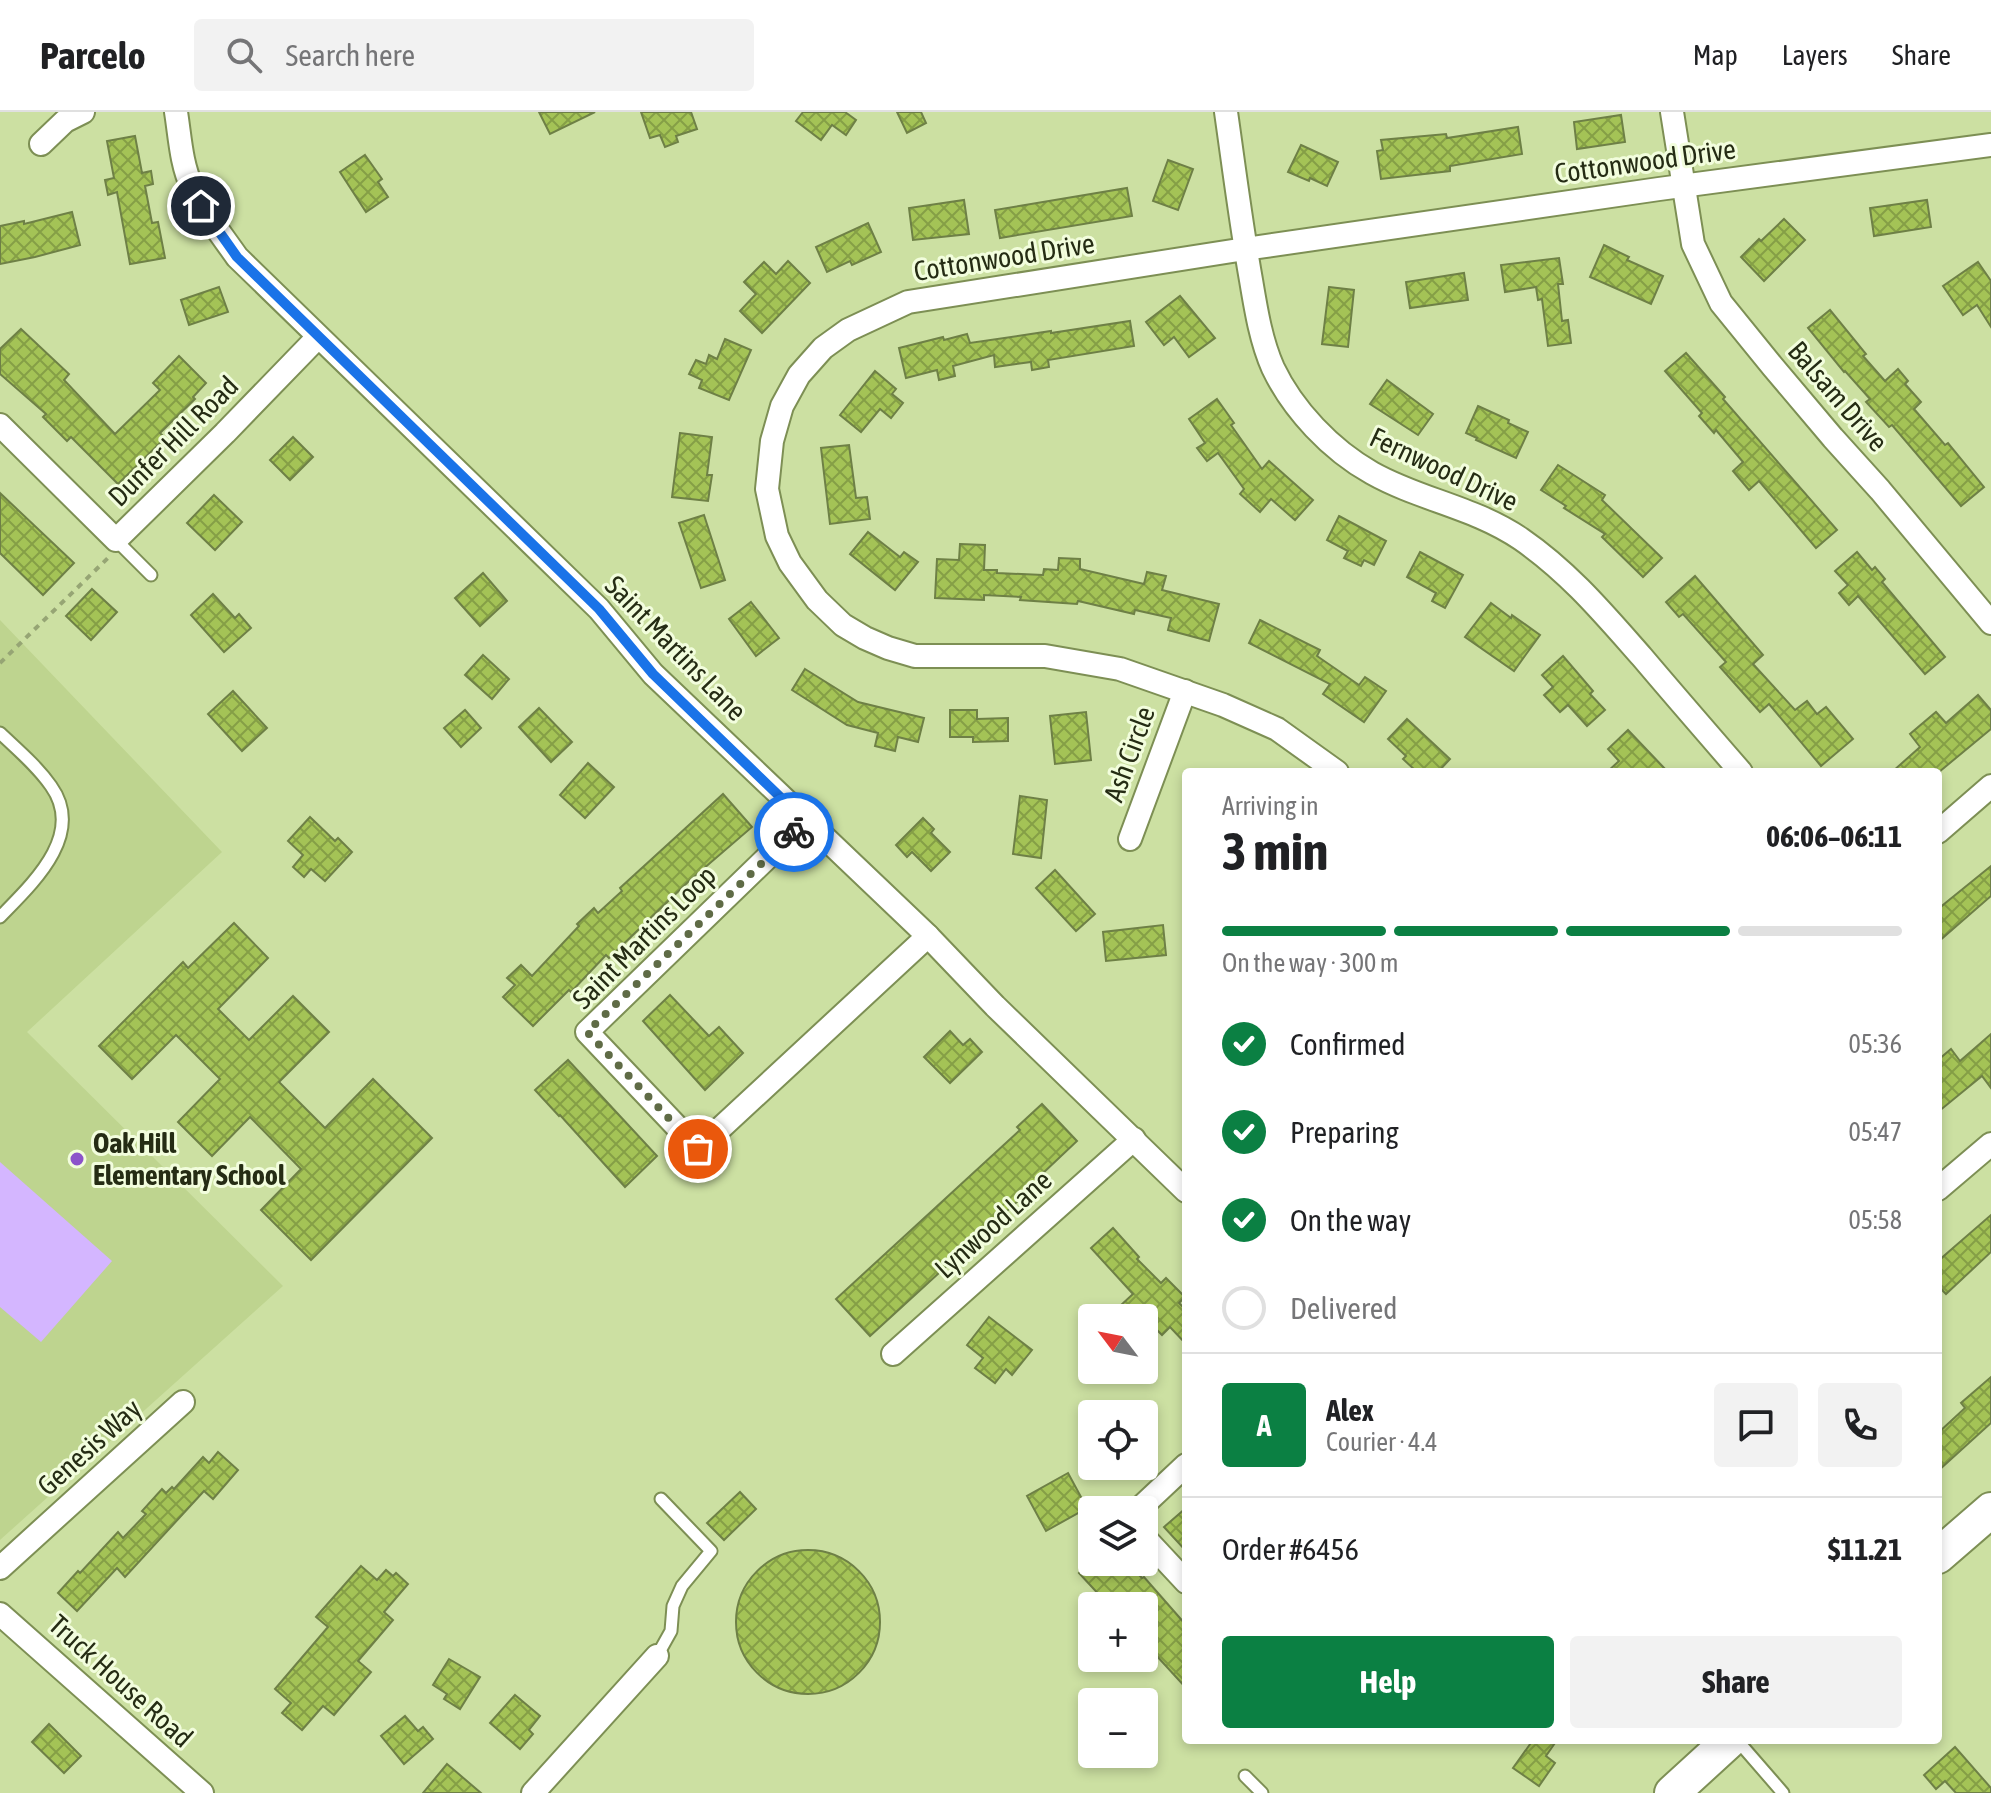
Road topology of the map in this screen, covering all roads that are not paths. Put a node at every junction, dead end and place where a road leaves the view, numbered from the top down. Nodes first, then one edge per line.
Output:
1 (83, 112) edge
2 (176, 112) edge
3 (1226, 112) edge
4 (1672, 112) edge
5 (41, 144) dead end
6 (1986, 146) edge
7 (1991, 167) edge
8 (1684, 186) junction
9 (1245, 249) junction
10 (318, 337) junction
11 (0, 425) edge
12 (119, 543) junction
13 (151, 575) dead end
14 (1991, 623) edge
15 (1185, 691) junction
16 (0, 733) edge
17 (1331, 768) edge
18 (1738, 768) edge
19 (1991, 786) edge
20 (805, 821) junction
21 (1942, 829) edge
22 (1130, 839) dead end
23 (0, 917) edge
24 (928, 936) junction
25 (1134, 1139) junction
26 (1991, 1144) edge
27 (1942, 1186) edge
28 (1182, 1187) edge
29 (893, 1354) dead end
30 (183, 1402) dead end
31 (1182, 1469) edge
32 (1153, 1496) edge
33 (661, 1499) dead end
34 (1991, 1510) edge
35 (1158, 1552) edge
36 (1942, 1553) edge
37 (0, 1568) edge
38 (1182, 1578) edge
39 (0, 1614) edge
40 (657, 1656) joint
41 (1725, 1744) edge
42 (1740, 1744) edge
43 (1245, 1776) dead end
44 (202, 1793) edge
45 (533, 1793) edge
46 (1262, 1793) edge
47 (1672, 1793) edge
48 (1783, 1793) edge

1 - 5 street
2 - 10 street, Saint Martins Lane
3 - 9 street, Fernwood Drive
4 - 8 street, Balsam Drive
6 - 7 street
6 - 8 street, Cottonwood Drive
8 - 9 street, Cottonwood Drive
8 - 14 street, Balsam Drive
9 - 15 street, Cottonwood Drive
9 - 18 street, Fernwood Drive
10 - 12 street, Dunfer Hill Road
10 - 20 street, Saint Martins Lane
11 - 12 street, Dunfer Hill Road
12 - 13 lane
15 - 17 street, Cottonwood Drive
15 - 22 street, Ash Circle
16 - 23 lane
19 - 21 street
20 - 24 street, Saint Martins Lane
20 - 24 street, Saint Martins Loop
24 - 25 street, Saint Martins Lane
25 - 28 street, Saint Martins Lane
25 - 29 street, Lynwood Lane
26 - 27 street
30 - 37 street, Genesis Way
31 - 32 street
33 - 40 lane
34 - 36 main road
35 - 38 street
39 - 44 street, Truck House Road
40 - 45 street
41 - 47 main road
42 - 48 lane
43 - 46 lane

